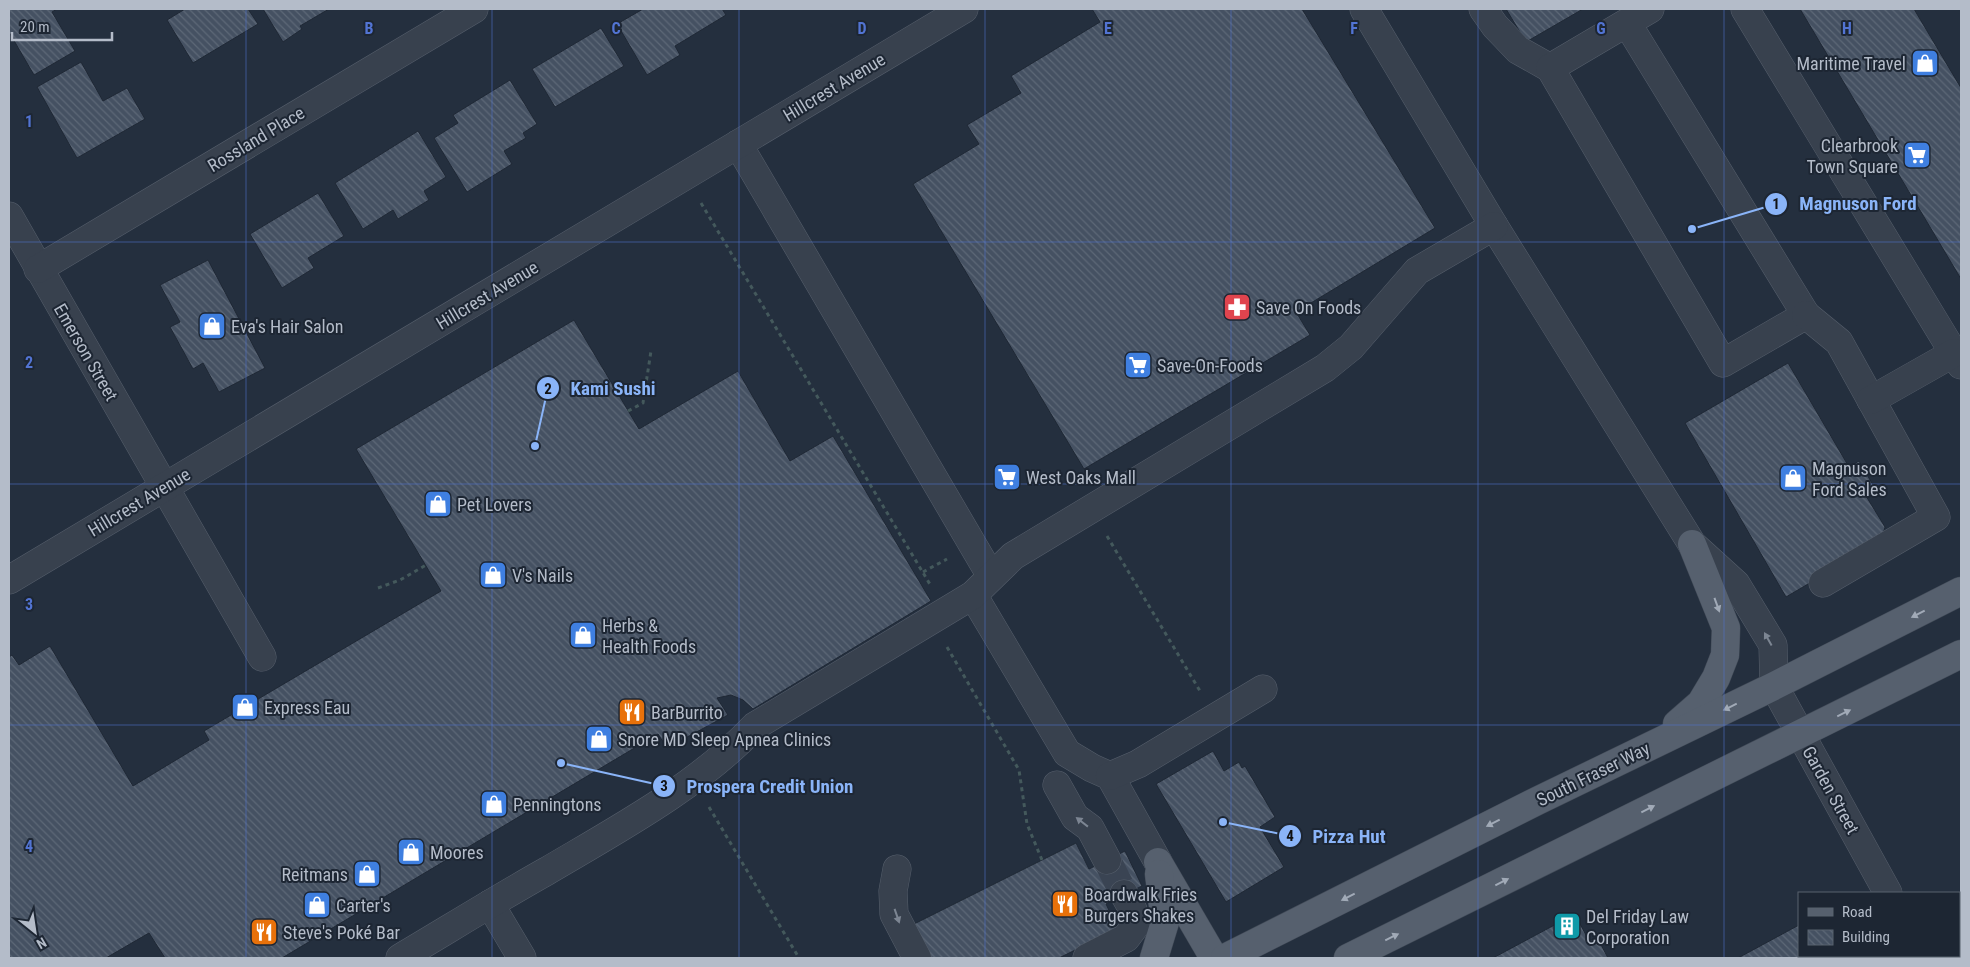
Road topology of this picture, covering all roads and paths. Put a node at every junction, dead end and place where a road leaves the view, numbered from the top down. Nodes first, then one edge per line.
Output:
1 (474, 9) edge
2 (964, 9) edge
3 (1364, 9) edge
4 (1483, 9) edge
5 (1745, 9) edge
6 (1641, 13) edge
7 (1550, 68) junction
8 (738, 144) junction
9 (686, 177) junction
10 (9, 216) edge
11 (1494, 226) junction
12 (38, 269) junction
13 (1806, 315) junction
14 (651, 350) dead end
15 (1958, 359) edge
16 (1871, 400) junction
17 (628, 411) dead end
18 (164, 486) junction
19 (1091, 508) junction
20 (1692, 544) junction
21 (426, 565) dead end
22 (9, 580) edge
23 (1822, 584) dead end
24 (982, 586) junction
25 (378, 588) dead end
26 (1961, 591) edge
27 (939, 616) junction
28 (1961, 654) edge
29 (262, 657) dead end
30 (1774, 686) junction
31 (1263, 689) dead end
32 (1216, 717) junction
33 (1800, 735) junction
34 (1657, 742) junction
35 (700, 775) junction
36 (1110, 776) junction
37 (1057, 785) dead end
38 (1042, 860) dead end
39 (1106, 860) tunnel mouth
40 (1158, 862) junction
41 (897, 869) dead end
42 (1887, 892) edge
43 (1124, 894) tunnel mouth
44 (490, 904) junction
45 (400, 958) edge
46 (522, 958) edge
47 (799, 958) edge
48 (917, 958) edge
49 (1087, 958) edge
50 (1154, 958) edge
51 (1214, 958) edge
52 (1225, 958) edge
53 (1348, 958) edge

1 - 12 street, Rossland Place
2 - 8 street, Hillcrest Avenue
3 - 11 street
4 - 7 street
5 - 15 street
6 - 7 street
6 - 13 street
7 - 13 street
8 - 9 street, Hillcrest Avenue
8 - 24 street
9 - 18 street, Hillcrest Avenue
9 - 27 path
10 - 12 street, Emerson Street
11 - 19 street
11 - 20 street
12 - 18 street, Emerson Street
13 - 16 street
14 - 17 path
15 - 16 street
16 - 23 street
18 - 22 street, Hillcrest Avenue
18 - 29 street, Emerson Street
19 - 24 street
19 - 32 path
30 -> 20 street
20 -> 34 main road
21 - 25 path
24 - 27 street
24 - 36 street
26 -> 30 main road, South Fraser Way
27 - 35 street
27 - 38 path
33 -> 28 main road
30 - 33 street, Garden Street
30 -> 34 main road, South Fraser Way
31 - 32 street
32 - 36 street
33 - 42 street, Garden Street
53 -> 33 main road
34 -> 52 main road, South Fraser Way
35 - 44 street
35 - 47 path
36 - 40 street
39 -> 37 street
40 - 50 main road
40 - 51 main road
41 -> 48 street
43 - 49 street
44 - 45 street
44 - 46 street

